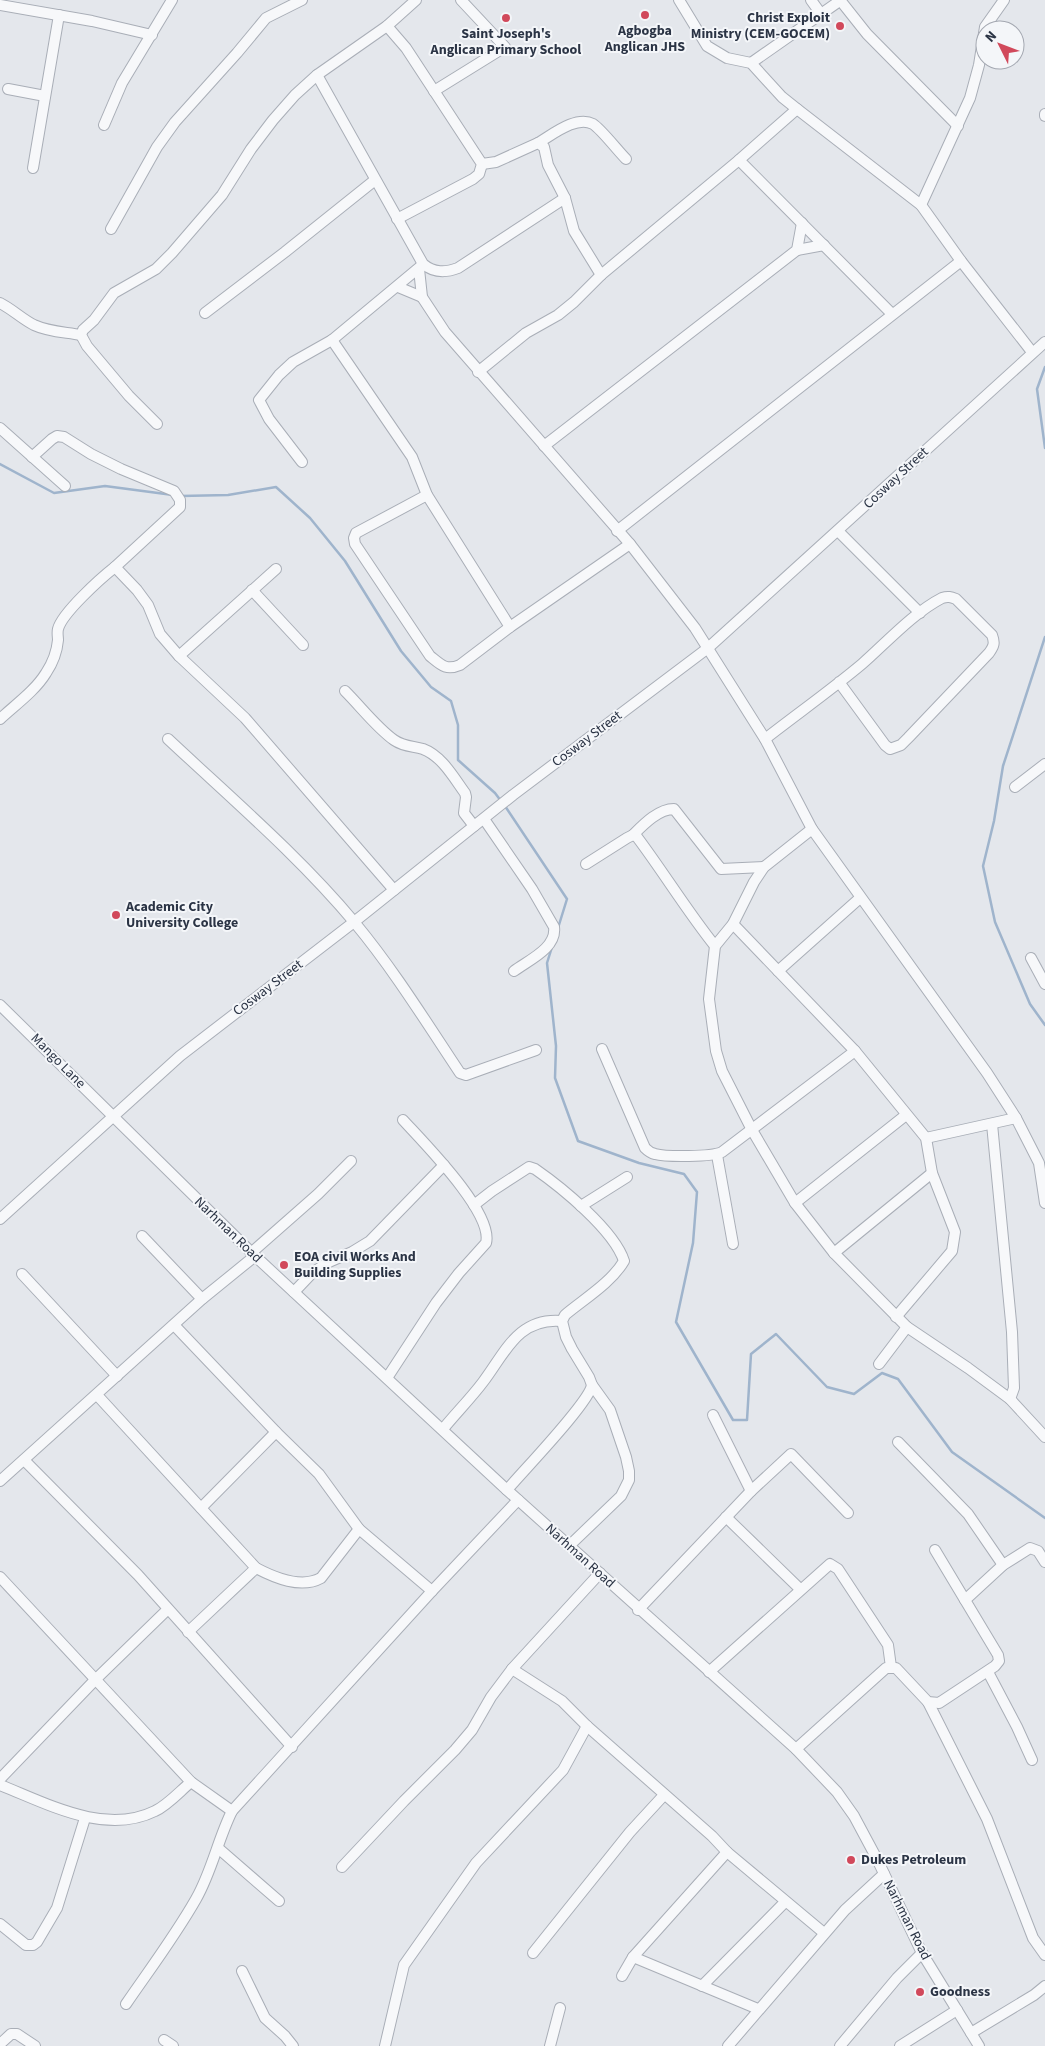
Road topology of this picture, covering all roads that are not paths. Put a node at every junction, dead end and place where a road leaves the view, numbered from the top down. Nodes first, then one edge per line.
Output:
1 (172, 0) edge
2 (416, 0) edge
3 (461, 0) edge
4 (679, 0) edge
5 (811, 0) edge
6 (841, 0) edge
7 (1004, 0) edge
8 (299, 1) edge
9 (0, 4) edge
10 (820, 14) junction
11 (58, 15) junction
12 (387, 26) junction
13 (152, 35) junction
14 (751, 63) junction
15 (317, 75) junction
16 (8, 89) dead end
17 (434, 91) junction
18 (45, 96) junction
19 (797, 110) junction
20 (104, 125) dead end
21 (958, 126) junction
22 (538, 143) junction
23 (626, 159) dead end
24 (739, 160) junction
25 (482, 164) junction
26 (34, 168) dead end
27 (375, 180) junction
28 (565, 198) junction
29 (921, 205) junction
30 (397, 219) junction
31 (802, 223) junction
32 (111, 229) dead end
33 (824, 244) junction
34 (797, 250) junction
35 (961, 261) junction
36 (421, 266) junction
37 (600, 275) junction
38 (398, 287) junction
39 (422, 297) junction
40 (0, 303) edge
41 (204, 313) dead end
42 (892, 314) junction
43 (81, 335) junction
44 (332, 340) junction
45 (1045, 342) edge
46 (1032, 352) junction
47 (478, 372) junction
48 (157, 424) dead end
49 (0, 428) edge
50 (544, 446) junction
51 (32, 457) junction
52 (302, 462) dead end
53 (65, 486) dead end
54 (427, 495) junction
55 (617, 531) junction
56 (838, 531) junction
57 (630, 544) junction
58 (115, 568) junction
59 (276, 569) dead end
60 (252, 590) junction
61 (920, 613) junction
62 (510, 627) junction
63 (303, 645) dead end
64 (708, 648) junction
65 (179, 656) junction
66 (839, 682) junction
67 (345, 691) dead end
68 (0, 719) edge
69 (168, 739) dead end
70 (765, 739) junction
71 (1045, 764) edge
72 (1015, 786) dead end
73 (485, 818) junction
74 (474, 826) junction
75 (812, 829) junction
76 (633, 835) junction
77 (586, 864) dead end
78 (764, 866) junction
79 (394, 890) junction
80 (860, 898) junction
81 (354, 922) junction
82 (732, 924) junction
83 (715, 946) junction
84 (1030, 958) dead end
85 (778, 970) junction
86 (514, 971) dead end
87 (1045, 984) edge
88 (0, 1005) edge
89 (602, 1049) dead end
90 (536, 1050) dead end
91 (855, 1052) junction
92 (906, 1115) junction
93 (114, 1117) junction
94 (1016, 1118) junction
95 (403, 1120) dead end
96 (992, 1124) junction
97 (752, 1130) junction
98 (926, 1138) junction
99 (717, 1155) junction
100 (352, 1161) dead end
101 (444, 1165) junction
102 (932, 1174) junction
103 (627, 1177) dead end
104 (1045, 1203) edge
105 (794, 1204) junction
106 (474, 1205) junction
107 (581, 1206) junction
108 (0, 1219) edge
109 (142, 1236) dead end
110 (733, 1244) dead end
111 (834, 1253) junction
112 (253, 1254) junction
113 (22, 1274) dead end
114 (294, 1292) junction
115 (202, 1299) junction
116 (896, 1318) junction
117 (562, 1321) junction
118 (174, 1325) junction
119 (907, 1327) junction
120 (879, 1364) dead end
121 (116, 1376) junction
122 (387, 1378) junction
123 (592, 1385) junction
124 (97, 1395) junction
125 (1010, 1399) junction
126 (713, 1415) dead end
127 (443, 1429) junction
128 (276, 1432) junction
129 (1045, 1437) edge
130 (898, 1442) dead end
131 (24, 1460) junction
132 (0, 1481) edge
133 (506, 1490) junction
134 (751, 1492) junction
135 (518, 1500) junction
136 (201, 1508) junction
137 (848, 1513) dead end
138 (726, 1517) junction
139 (359, 1529) junction
140 (569, 1546) junction
141 (935, 1550) dead end
142 (1045, 1562) edge
143 (1003, 1565) junction
144 (256, 1568) junction
145 (600, 1573) junction
146 (0, 1577) edge
147 (800, 1589) junction
148 (432, 1591) junction
149 (964, 1600) junction
150 (167, 1610) junction
151 (638, 1610) junction
152 (188, 1632) junction
153 (891, 1667) junction
154 (512, 1669) junction
155 (709, 1672) junction
156 (988, 1672) junction
157 (95, 1680) junction
158 (928, 1702) junction
159 (587, 1726) junction
160 (292, 1747) junction
161 (796, 1749) junction
162 (1032, 1760) dead end
163 (0, 1779) edge
164 (191, 1782) junction
165 (0, 1785) edge
166 (664, 1795) junction
167 (232, 1811) junction
168 (85, 1818) junction
169 (218, 1848) junction
170 (727, 1852) junction
171 (342, 1867) dead end
172 (884, 1874) junction
173 (279, 1901) dead end
174 (785, 1902) junction
175 (0, 1924) edge
176 (824, 1934) junction
177 (533, 1953) dead end
178 (922, 1953) junction
179 (1045, 1955) edge
180 (633, 1957) junction
181 (242, 1971) dead end
182 (622, 1976) dead end
183 (702, 1986) junction
184 (1045, 1986) edge
185 (126, 2004) dead end
186 (560, 2008) dead end
187 (758, 2009) junction
188 (957, 2010) junction
189 (971, 2033) junction
190 (0, 2044) edge
191 (35, 2046) edge
192 (293, 2046) edge
193 (385, 2046) edge
194 (550, 2046) edge
195 (728, 2046) edge
196 (840, 2046) edge
197 (900, 2046) edge
198 (979, 2046) edge

1 - 13 street
2 - 12 street
3 - 17 street
4 - 14 street
5 - 10 street
6 - 10 street
6 - 21 street
7 - 21 street
8 - 32 street
9 - 11 street
10 - 14 street
11 - 13 street
11 - 18 street
12 - 15 street
12 - 17 street
13 - 20 street
14 - 19 street
15 - 27 street
15 - 43 street
16 - 18 street
17 - 25 street
18 - 26 street
19 - 24 street
19 - 29 street
21 - 29 street
22 - 23 street
22 - 25 street
22 - 28 street
24 - 31 street
24 - 37 street
25 - 30 street
27 - 30 street
27 - 41 street
28 - 36 street
28 - 37 street
29 - 35 street
30 - 36 street
31 - 33 street
31 - 34 street
33 - 34 street
33 - 42 street
34 - 50 street
35 - 42 street
35 - 46 street
36 - 38 street
36 - 39 street
37 - 47 street
38 - 39 street
38 - 44 street
39 - 47 street
40 - 43 street
42 - 55 street
43 - 48 street
44 - 52 street
44 - 54 street
45 - 46 street, Cosway Street
46 - 56 street, Cosway Street
47 - 50 street
49 - 51 street
50 - 55 street
51 - 53 street
51 - 58 street
54 - 62 street
54 - 62 street
55 - 57 street
56 - 61 street
56 - 64 street, Cosway Street
57 - 62 street
57 - 64 street
58 - 65 street
58 - 68 street
59 - 60 street
60 - 63 street
60 - 65 street
61 - 66 street
61 - 66 street
64 - 70 street
64 - 73 street, Cosway Street
65 - 79 street
66 - 70 street
67 - 74 street
69 - 81 street
70 - 75 street
71 - 72 street
73 - 74 street, Cosway Street
73 - 86 street
74 - 79 street, Cosway Street
75 - 78 street
75 - 80 street
76 - 77 street
76 - 78 street
76 - 83 street
78 - 82 street
79 - 81 street, Cosway Street
80 - 85 street
80 - 94 street
81 - 90 street
81 - 93 street, Cosway Street
82 - 83 street
82 - 85 street
83 - 97 street
84 - 87 street
85 - 91 street
88 - 93 street, Mango Lane
89 - 99 street
91 - 92 street
91 - 97 street
92 - 98 street
92 - 105 street
93 - 108 street, Cosway Street
93 - 112 street, Narhman Road
94 - 96 street
94 - 104 street
95 - 101 street
96 - 98 street
96 - 125 street
97 - 99 street
97 - 105 street
98 - 102 street
99 - 110 street
100 - 112 street
101 - 106 street
101 - 114 street
102 - 111 street
102 - 116 street
103 - 107 street
105 - 111 street
106 - 107 street
106 - 122 street
107 - 117 street
109 - 115 street
111 - 116 street
112 - 114 street, Narhman Road
112 - 115 street
113 - 121 street
114 - 122 street, Narhman Road
115 - 118 street
116 - 119 street
117 - 123 street
117 - 127 street
118 - 121 street
118 - 128 street
119 - 120 street
119 - 125 street
121 - 124 street
122 - 127 street, Narhman Road
123 - 133 street
123 - 140 street
124 - 131 street
124 - 136 street
125 - 129 street
126 - 134 street
127 - 133 street, Narhman Road
128 - 136 street
128 - 139 street
130 - 143 street
131 - 132 street
131 - 150 street
133 - 135 street, Narhman Road
134 - 137 street
134 - 138 street
135 - 140 street, Narhman Road
135 - 148 street
136 - 144 street
138 - 147 street
138 - 151 street
139 - 144 street
139 - 148 street
140 - 145 street, Narhman Road
141 - 149 street
142 - 143 street
143 - 149 street
144 - 152 street
145 - 151 street, Narhman Road
145 - 154 street
146 - 157 street
147 - 153 street
147 - 155 street
148 - 160 street
149 - 156 street
150 - 152 street
150 - 157 street
151 - 155 street, Narhman Road
152 - 160 street
153 - 158 street
153 - 161 street
154 - 159 street
154 - 171 street
155 - 161 street, Narhman Road
156 - 158 street
156 - 162 street
157 - 163 street
157 - 164 street
158 - 179 street
159 - 166 street
159 - 193 street
160 - 167 street
161 - 172 street, Narhman Road
164 - 167 street
164 - 168 street
165 - 168 street
166 - 170 street
166 - 177 street
167 - 169 street
168 - 175 street
169 - 173 street
169 - 185 street
170 - 174 street
170 - 180 street
172 - 176 street
172 - 178 street, Narhman Road
174 - 176 street
174 - 183 street
176 - 187 street
178 - 188 street, Narhman Road
178 - 196 street
180 - 182 street
180 - 183 street
181 - 192 street
183 - 187 street
184 - 189 street
186 - 194 street
187 - 195 street
188 - 189 street, Narhman Road
188 - 197 street
189 - 198 street, Narhman Road
190 - 191 street

